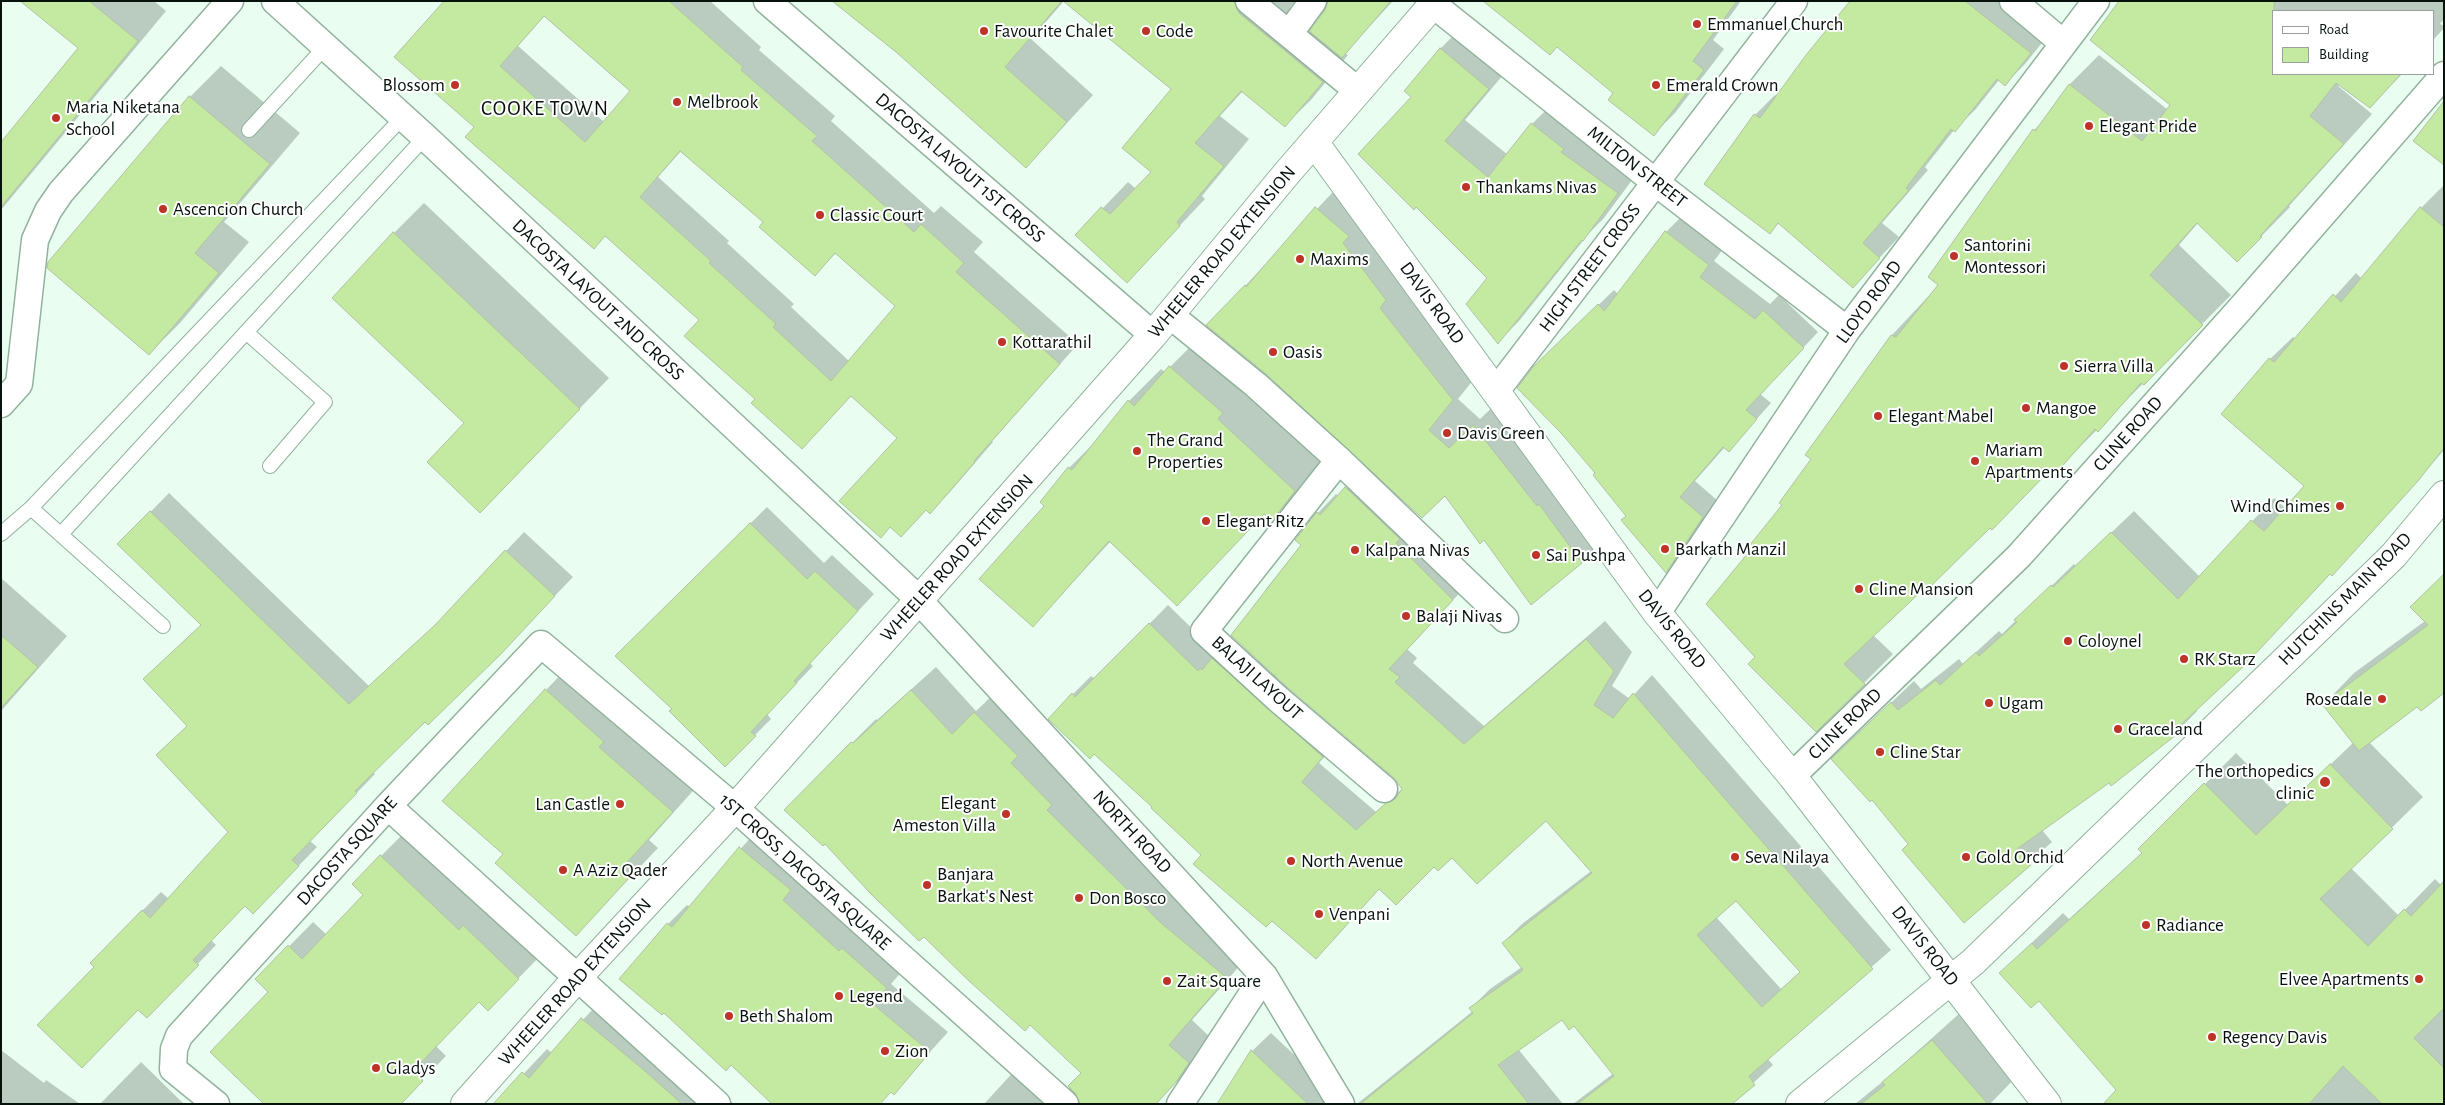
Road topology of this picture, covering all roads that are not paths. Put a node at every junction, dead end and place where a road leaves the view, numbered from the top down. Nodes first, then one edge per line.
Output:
1 (230, 1) edge
2 (768, 1) edge
3 (1249, 1) edge
4 (1313, 1) edge
5 (1794, 1) edge
6 (2013, 1) edge
7 (2096, 1) edge
8 (1433, 2) edge
9 (282, 3) edge
10 (1289, 34) junction
11 (2063, 43) junction
12 (326, 46) junction
13 (2444, 75) edge
14 (1358, 91) junction
15 (403, 117) junction
16 (249, 130) dead end
17 (424, 137) junction
18 (1314, 142) junction
19 (1655, 182) junction
20 (1162, 325) junction
21 (1847, 330) junction
22 (246, 332) junction
23 (1496, 391) junction
24 (1, 404) edge
25 (1339, 460) junction
26 (270, 466) dead end
27 (2444, 495) edge
28 (31, 508) junction
29 (1, 534) edge
30 (62, 534) junction
31 (919, 601) junction
32 (1657, 613) junction
33 (1505, 619) dead end
34 (163, 626) dead end
35 (541, 644) joint
36 (1792, 776) junction
37 (1384, 789) dead end
38 (388, 806) junction
39 (735, 808) junction
40 (1264, 976) junction
41 (578, 977) junction
42 (1952, 980) junction
43 (216, 1104) edge
44 (464, 1104) edge
45 (717, 1104) edge
46 (1065, 1104) edge
47 (1180, 1104) edge
48 (1341, 1104) edge
49 (1800, 1104) edge
50 (2047, 1104) edge

1 - 24 street
2 - 20 street, DACOSTA LAYOUT 1ST CROSS
3 - 10 street
4 - 10 street
5 - 19 street, HIGH STREET CROSS
6 - 11 street
7 - 11 street, LLOYD ROAD
8 - 14 street, WHEELER ROAD EXTENSION
8 - 19 street, MILTON STREET
9 - 12 street, DACOSTA LAYOUT 2ND CROSS
10 - 14 street
11 - 21 street, LLOYD ROAD
12 - 15 street, DACOSTA LAYOUT 2ND CROSS
12 - 16 lane
13 - 36 street, CLINE ROAD
14 - 18 street, WHEELER ROAD EXTENSION
15 - 17 street, DACOSTA LAYOUT 2ND CROSS
15 - 28 lane
17 - 22 lane
17 - 31 street, DACOSTA LAYOUT 2ND CROSS
18 - 20 street, WHEELER ROAD EXTENSION
18 - 23 street, DAVIS ROAD
19 - 21 street, MILTON STREET
19 - 23 street, HIGH STREET CROSS
20 - 25 street
20 - 31 street, WHEELER ROAD EXTENSION
21 - 32 street, LLOYD ROAD
22 - 26 lane
22 - 30 lane
23 - 32 street, DAVIS ROAD
25 - 33 street
25 - 37 street, BALAJI LAYOUT
27 - 42 street, HUTCHINS MAIN ROAD
28 - 29 lane
28 - 30 lane
30 - 34 lane
31 - 39 street, WHEELER ROAD EXTENSION
31 - 40 street, NORTH ROAD
32 - 36 street, DAVIS ROAD
35 - 38 street, DACOSTA SQUARE
35 - 39 street, 1ST CROSS, DACOSTA SQUARE
36 - 42 street, DAVIS ROAD
38 - 41 street
38 - 43 street, DACOSTA SQUARE
39 - 41 street, WHEELER ROAD EXTENSION
39 - 46 street, 1ST CROSS, DACOSTA SQUARE
40 - 47 street
40 - 48 street, NORTH ROAD
41 - 44 street, WHEELER ROAD EXTENSION
41 - 45 street
42 - 49 street, HUTCHINS MAIN ROAD
42 - 50 street, DAVIS ROAD

